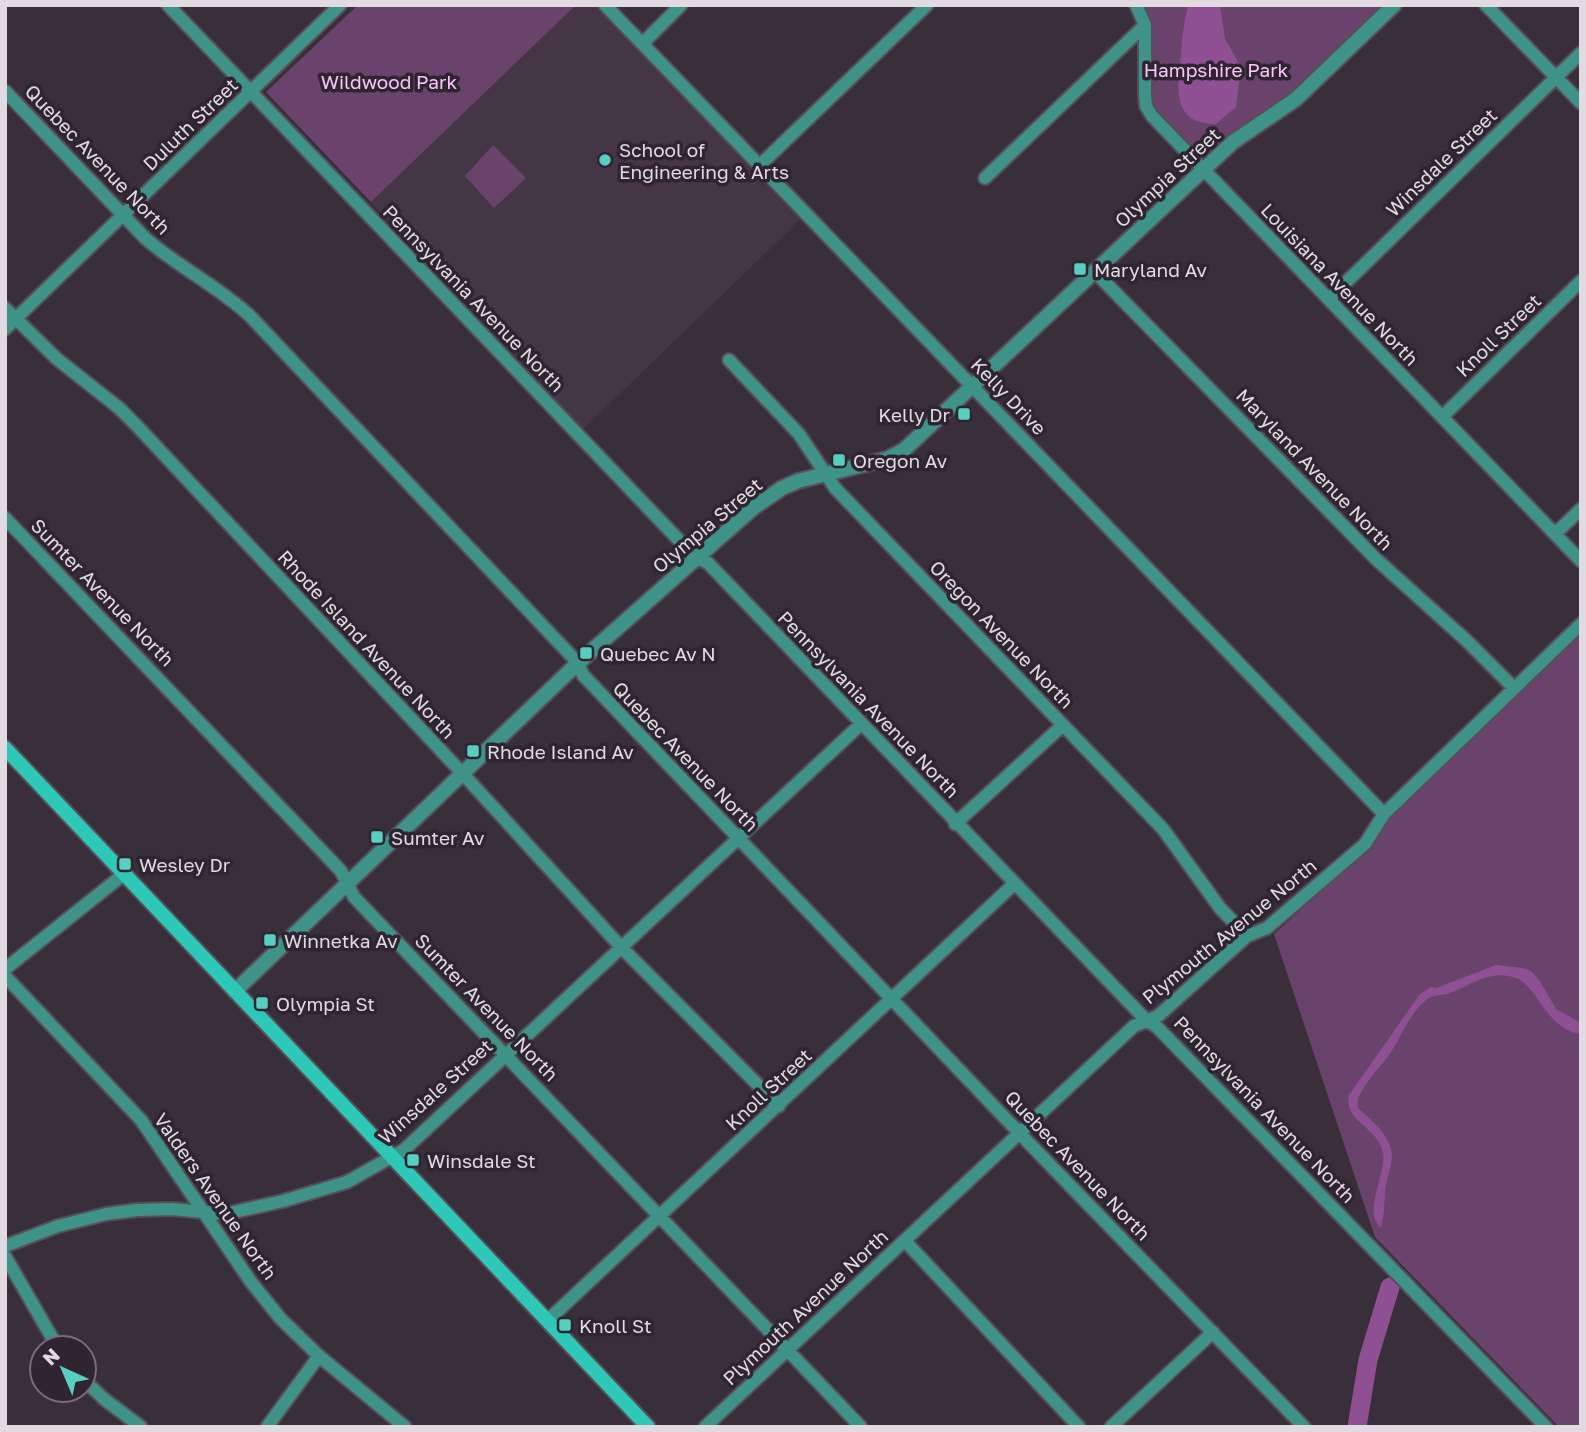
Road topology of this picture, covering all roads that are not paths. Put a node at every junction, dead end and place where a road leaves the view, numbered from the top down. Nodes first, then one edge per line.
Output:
1 (168, 5) edge
2 (340, 5) edge
3 (605, 5) edge
4 (681, 5) edge
5 (928, 5) edge
6 (1136, 5) edge
7 (1395, 5) edge
8 (1486, 5) edge
9 (1146, 25) junction
10 (643, 43) junction
11 (1581, 53) edge
12 (1556, 77) junction
13 (5, 91) edge
14 (251, 92) junction
15 (1581, 103) edge
16 (760, 165) junction
17 (1204, 171) junction
18 (985, 178) dead end
19 (124, 214) junction
20 (1094, 271) junction
21 (1581, 281) edge
22 (1329, 299) junction
23 (5, 308) edge
24 (16, 319) junction
25 (5, 329) edge
26 (729, 360) dead end
27 (973, 387) junction
28 (1441, 417) junction
29 (826, 475) junction
30 (1581, 509) edge
31 (5, 518) edge
32 (1555, 534) junction
33 (695, 557) junction
34 (1581, 561) edge
35 (1581, 624) edge
36 (578, 663) junction
37 (1514, 688) junction
38 (861, 724) junction
39 (1063, 725) junction
40 (5, 748) edge
41 (463, 774) junction
42 (1384, 814) junction
43 (956, 824) junction
44 (738, 838) junction
45 (124, 874) junction
46 (348, 884) junction
47 (1014, 884) junction
48 (1247, 936) junction
49 (621, 947) junction
50 (5, 970) edge
51 (5, 976) edge
52 (236, 991) junction
53 (892, 999) junction
54 (1146, 1020) junction
55 (505, 1054) junction
56 (779, 1106) junction
57 (1020, 1132) junction
58 (392, 1157) junction
59 (202, 1211) junction
60 (659, 1215) junction
61 (905, 1241) junction
62 (5, 1246) edge
63 (5, 1256) edge
64 (547, 1321) junction
65 (1213, 1332) junction
66 (50, 1334) edge
67 (787, 1350) junction
68 (319, 1356) junction
69 (98, 1393) edge
70 (141, 1427) edge
71 (267, 1427) edge
72 (405, 1427) edge
73 (648, 1427) edge
74 (705, 1427) edge
75 (861, 1427) edge
76 (1079, 1427) edge
77 (1111, 1427) edge
78 (1304, 1427) edge
79 (1546, 1427) edge

1 - 14 street, Pennsylvania Avenue North
2 - 14 street, Duluth Street
3 - 10 street, Kelly Drive
4 - 10 street
5 - 16 street
6 - 9 street, Louisiana Avenue North
7 - 17 street, Olympia Street
8 - 12 street
9 - 17 street, Louisiana Avenue North
9 - 18 street
10 - 16 street, Kelly Drive
11 - 12 street, Winsdale Street
12 - 15 street
12 - 22 street, Winsdale Street
13 - 19 street, Quebec Avenue North
14 - 19 street, Duluth Street
14 - 33 street, Pennsylvania Avenue North
16 - 27 street, Kelly Drive
17 - 20 street, Olympia Street
17 - 22 street, Louisiana Avenue North
19 - 24 street, Duluth Street
19 - 36 street, Quebec Avenue North
20 - 27 street, Olympia Street
20 - 37 street, Maryland Avenue North
21 - 28 street, Knoll Street
22 - 28 street, Louisiana Avenue North
23 - 24 street, Rhode Island Avenue North
24 - 25 street, Duluth Street
24 - 41 street, Rhode Island Avenue North
26 - 29 street, Oregon Avenue North
27 - 29 street, Olympia Street
27 - 42 street, Kelly Drive
28 - 32 street, Louisiana Avenue North
29 - 33 street, Olympia Street
29 - 39 street, Oregon Avenue North
30 - 32 street
31 - 46 street, Sumter Avenue North
32 - 34 street, Louisiana Avenue North
33 - 36 street, Olympia Street
33 - 38 street, Pennsylvania Avenue North
35 - 37 street, Plymouth Avenue North
36 - 41 street, Olympia Street
36 - 44 street, Quebec Avenue North
37 - 42 street, Plymouth Avenue North
38 - 43 street, Pennsylvania Avenue North
38 - 44 street, Winsdale Street
39 - 43 street
39 - 48 street, Oregon Avenue North
40 - 45 main road
41 - 46 street, Olympia Street
41 - 49 street, Rhode Island Avenue North
42 - 48 street, Plymouth Avenue North
43 - 47 street, Pennsylvania Avenue North
44 - 49 street, Winsdale Street
44 - 53 street, Quebec Avenue North
45 - 50 street
45 - 52 main road
46 - 52 street, Olympia Street
46 - 55 street, Sumter Avenue North
47 - 53 street, Knoll Street
47 - 54 street, Pennsylvania Avenue North
48 - 54 street, Plymouth Avenue North
49 - 55 street, Winsdale Street
49 - 56 street, Rhode Island Avenue North
51 - 59 street, Valders Avenue North
52 - 58 main road
53 - 56 street, Knoll Street
53 - 57 street, Quebec Avenue North
54 - 57 street, Plymouth Avenue North
54 - 79 street, Pennsylvania Avenue North
55 - 58 street, Winsdale Street
55 - 60 street, Sumter Avenue North
56 - 60 street, Knoll Street
57 - 61 street, Plymouth Avenue North
57 - 65 street, Quebec Avenue North
58 - 59 street, Winsdale Street
58 - 64 main road
59 - 62 street, Winsdale Street
59 - 68 street, Valders Avenue North
60 - 64 street, Knoll Street
60 - 67 street, Sumter Avenue North
61 - 67 street, Plymouth Avenue North
61 - 76 street
63 - 66 street
64 - 73 main road
65 - 77 street
65 - 78 street, Quebec Avenue North
67 - 74 street, Plymouth Avenue North
67 - 75 street, Sumter Avenue North
68 - 71 street
68 - 72 street, Valders Avenue North
69 - 70 street

